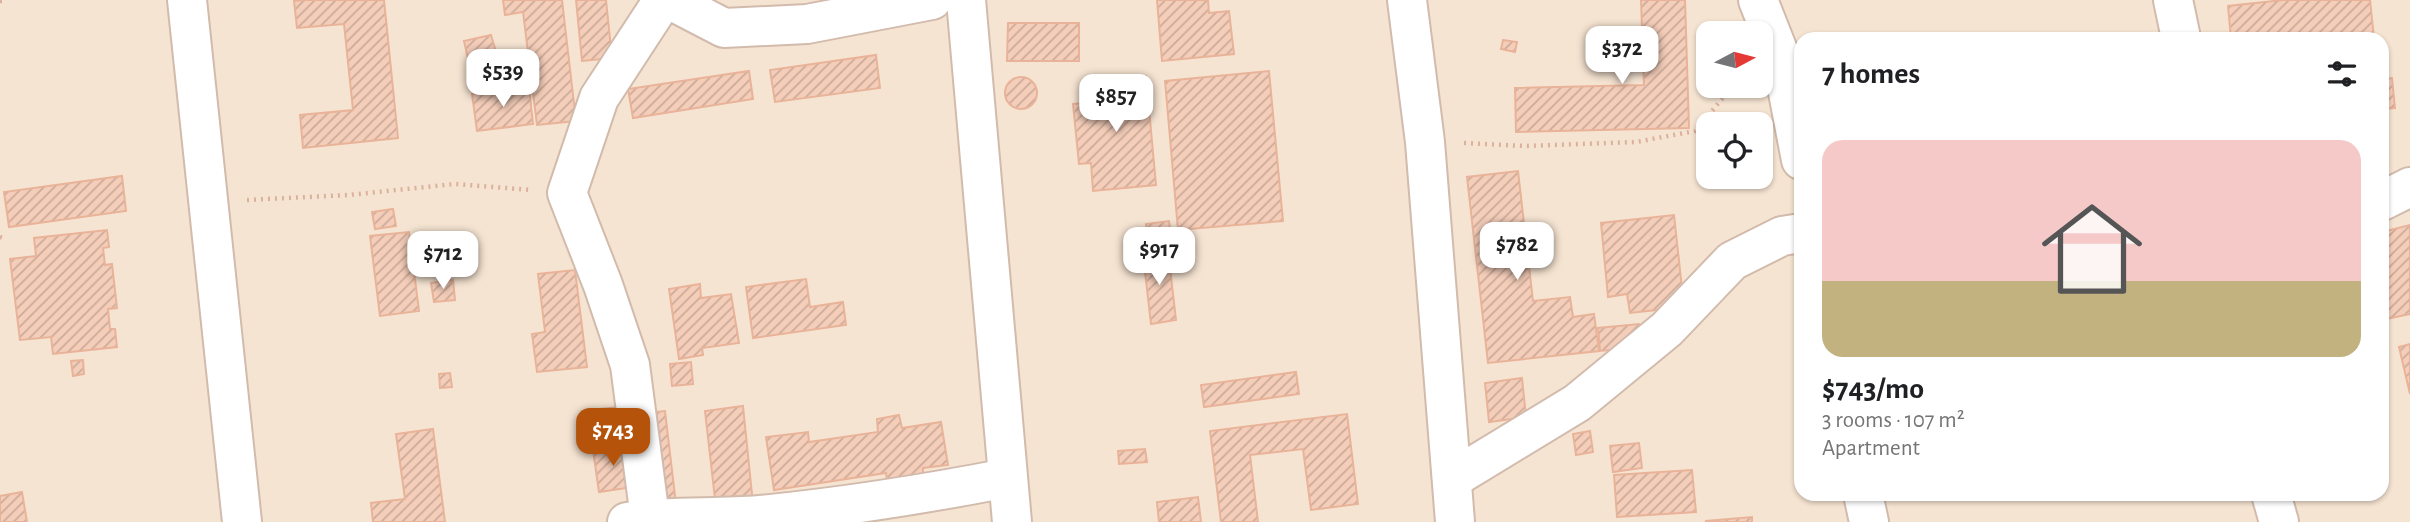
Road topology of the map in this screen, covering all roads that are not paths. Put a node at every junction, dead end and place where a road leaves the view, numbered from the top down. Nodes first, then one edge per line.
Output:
1 (187, 0) edge
2 (663, 0) edge
3 (670, 0) edge
4 (932, 0) edge
5 (966, 0) edge
6 (1407, 0) edge
7 (1758, 0) edge
8 (2173, 0) edge
9 (2180, 32) edge
10 (1794, 124) edge
11 (2410, 187) edge
12 (2389, 198) edge
13 (1794, 234) edge
14 (1007, 478) junction
15 (1452, 479) junction
16 (1864, 501) edge
17 (2273, 501) edge
18 (639, 520) edge
19 (242, 522) edge
20 (1012, 522) edge
21 (1455, 522) edge
22 (1869, 522) edge
23 (2279, 522) edge

1 - 19 street
2 - 18 street
3 - 4 street
5 - 14 street
6 - 15 street
7 - 10 street
8 - 9 street
11 - 12 street
13 - 15 street
14 - 18 street
14 - 20 street
15 - 21 street
16 - 22 street
17 - 23 street

